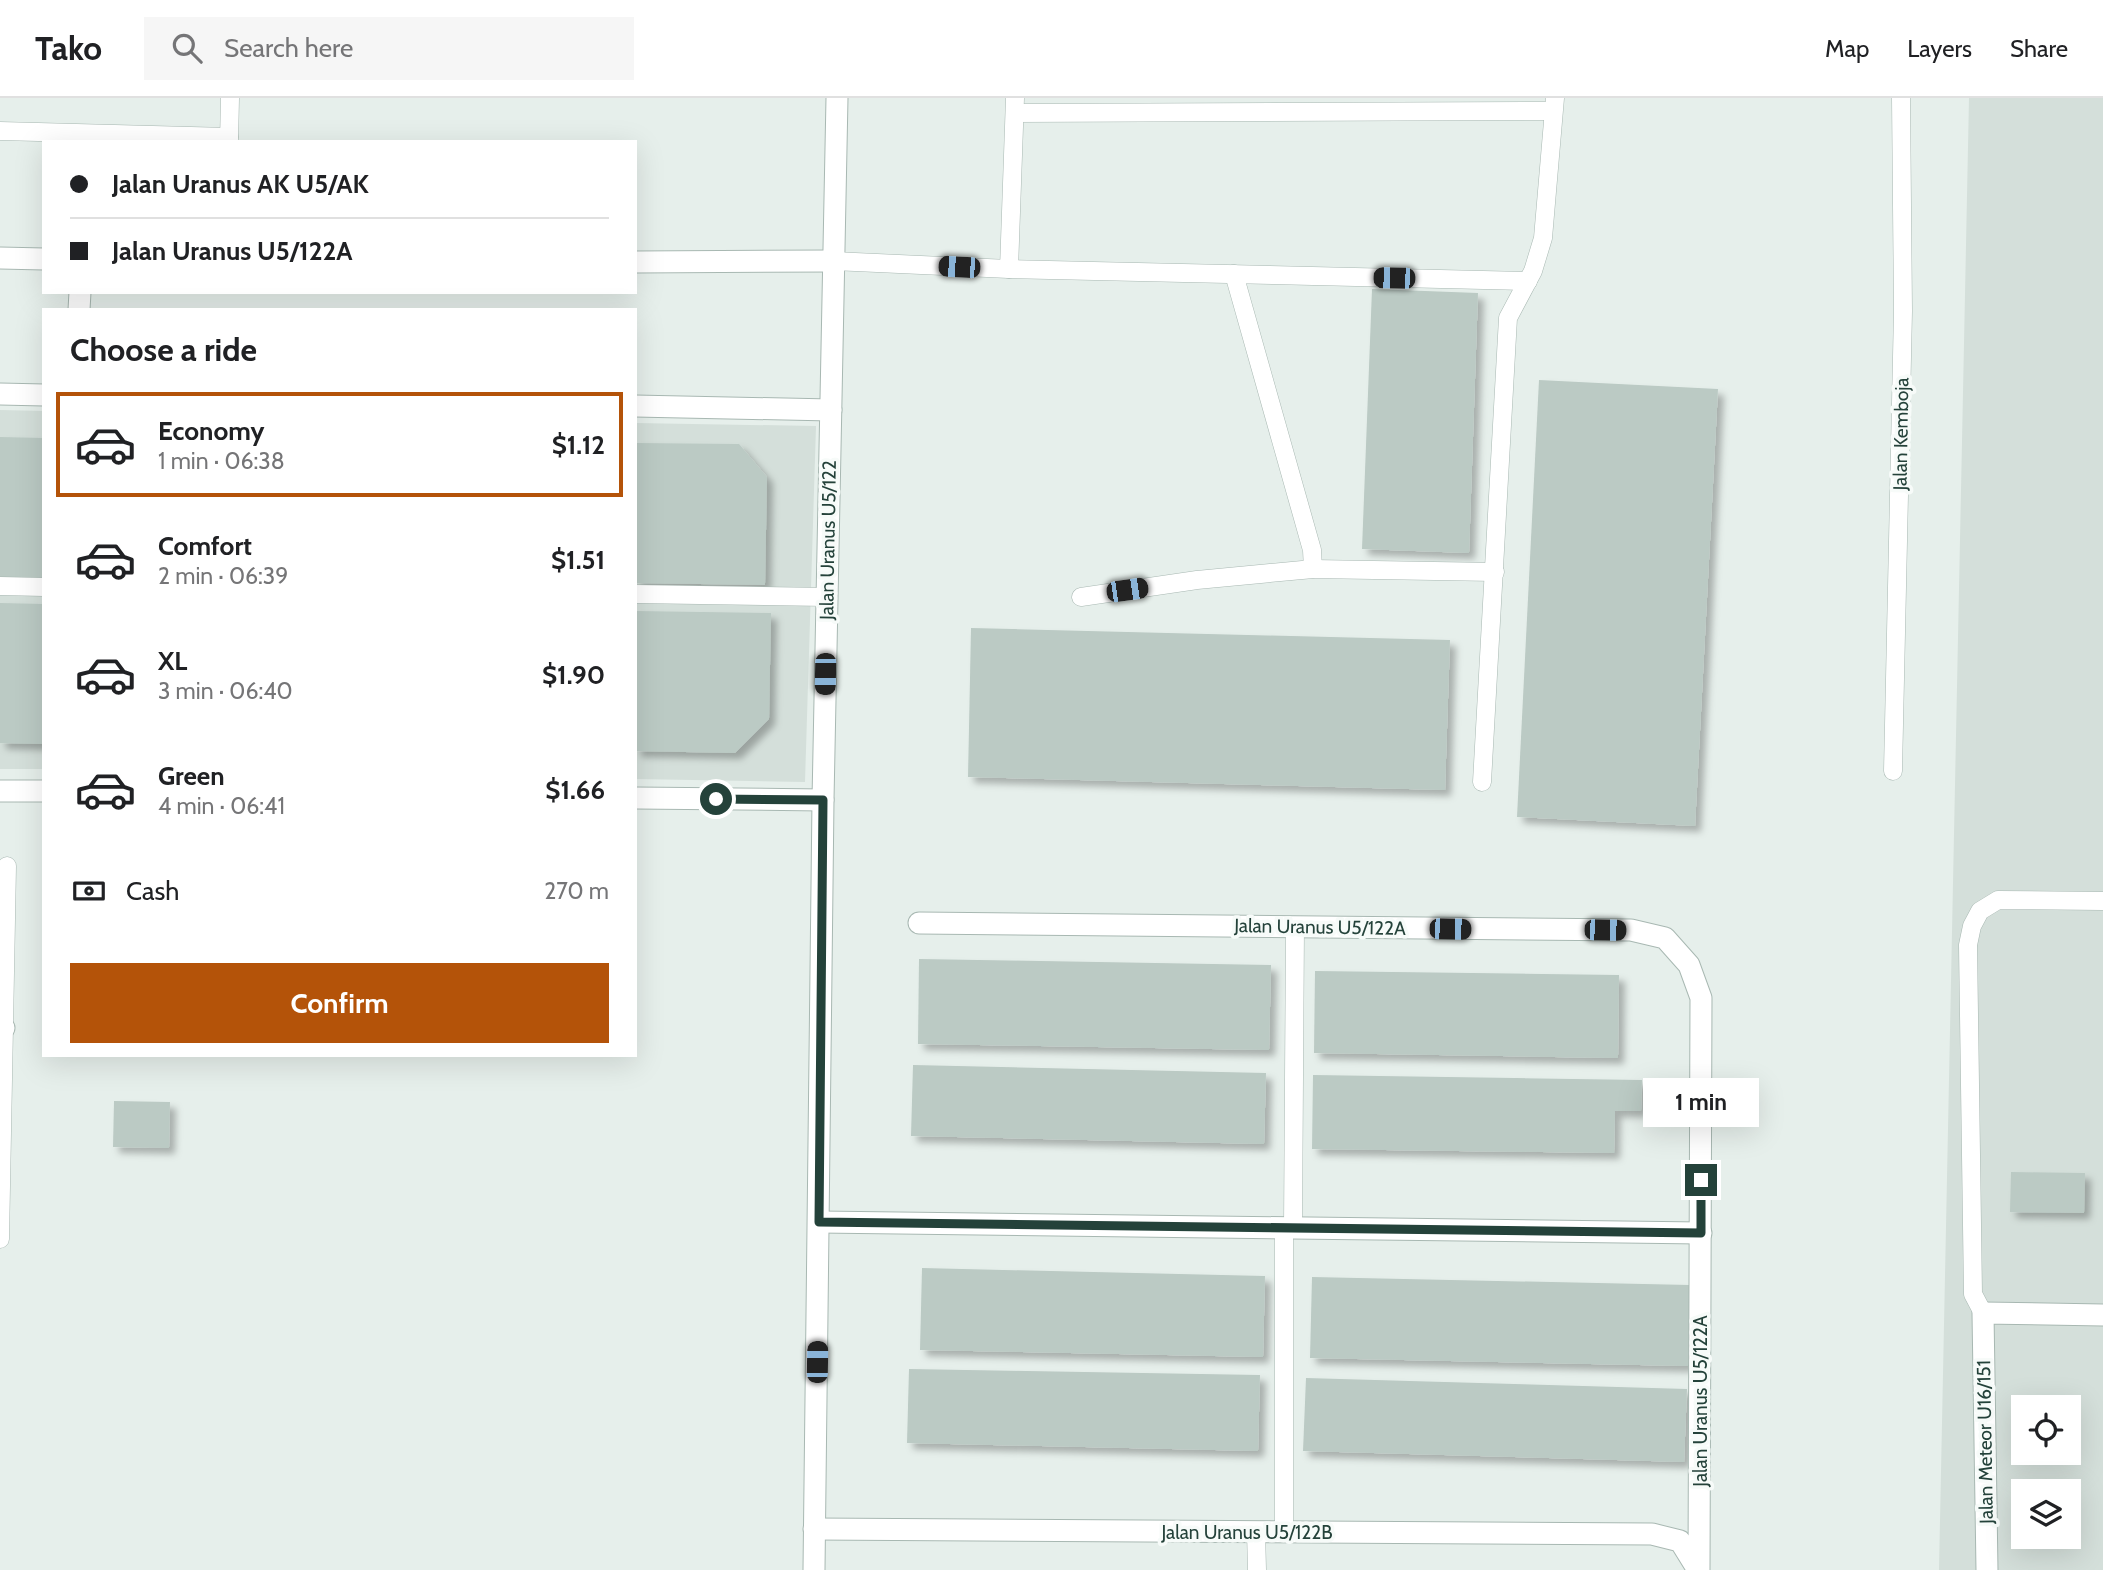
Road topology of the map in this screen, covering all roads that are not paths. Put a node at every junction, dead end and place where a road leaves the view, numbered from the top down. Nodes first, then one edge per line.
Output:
1 (230, 98) edge
2 (837, 98) edge
3 (1901, 98) edge
4 (1015, 105) edge
5 (1554, 105) edge
6 (0, 131) edge
7 (229, 139) edge
8 (0, 258) edge
9 (42, 259) edge
10 (833, 261) junction
11 (637, 262) edge
12 (1009, 269) junction
13 (1234, 274) junction
14 (1528, 281) junction
15 (0, 394) edge
16 (42, 395) edge
17 (637, 406) edge
18 (831, 410) junction
19 (1313, 569) junction
20 (1494, 572) junction
21 (0, 586) edge
22 (42, 587) edge
23 (637, 594) edge
24 (827, 597) junction
25 (1081, 597) dead end
26 (1893, 771) dead end
27 (1482, 782) dead end
28 (0, 790) edge
29 (42, 791) edge
30 (637, 798) edge
31 (823, 800) junction
32 (7, 866) dead end
33 (2103, 901) edge
34 (919, 923) dead end
35 (1295, 927) junction
36 (2, 1028) edge
37 (819, 1222) junction
38 (1289, 1229) junction
39 (1701, 1233) junction
40 (0, 1239) edge
41 (1983, 1313) junction
42 (2103, 1315) edge
43 (814, 1529) junction
44 (1256, 1531) junction
45 (1284, 1532) junction
46 (1680, 1541) joint
47 (814, 1570) edge
48 (1257, 1570) edge
49 (1699, 1570) edge
50 (1987, 1570) edge

1 - 7 lane
2 - 10 street, Jalan Uranus U5/122
3 - 26 lane, Jalan Kemboja
4 - 5 lane
4 - 12 lane
5 - 14 lane
6 - 7 lane
8 - 9 street
10 - 11 street
10 - 12 lane
10 - 18 street, Jalan Uranus U5/122
12 - 13 lane
13 - 14 lane
13 - 19 lane
14 - 20 lane
15 - 16 street
17 - 18 street
18 - 24 street, Jalan Uranus U5/122
19 - 20 lane
19 - 25 lane
20 - 27 lane
21 - 22 lane
23 - 24 lane
24 - 31 street, Jalan Uranus U5/122
28 - 29 street
30 - 31 street
31 - 37 street, Jalan Uranus U5/122
32 - 36 lane
33 - 41 lane
34 - 35 street, Jalan Uranus U5/122A
35 - 38 lane
35 - 39 street, Jalan Uranus U5/122A
36 - 40 lane
37 - 38 street
37 - 43 street, Jalan Uranus U5/122
38 - 39 street
38 - 45 lane
39 - 49 street, Jalan Uranus U5/122A
41 - 42 street
41 - 50 street, Jalan Meteor U16/151
43 - 44 street, Jalan Uranus U5/122B
43 - 47 street, Jalan Uranus U5/122
44 - 45 street, Jalan Uranus U5/122B
44 - 48 lane
45 - 46 street, Jalan Uranus U5/122B
46 - 49 street, Jalan Uranus U5/122A

